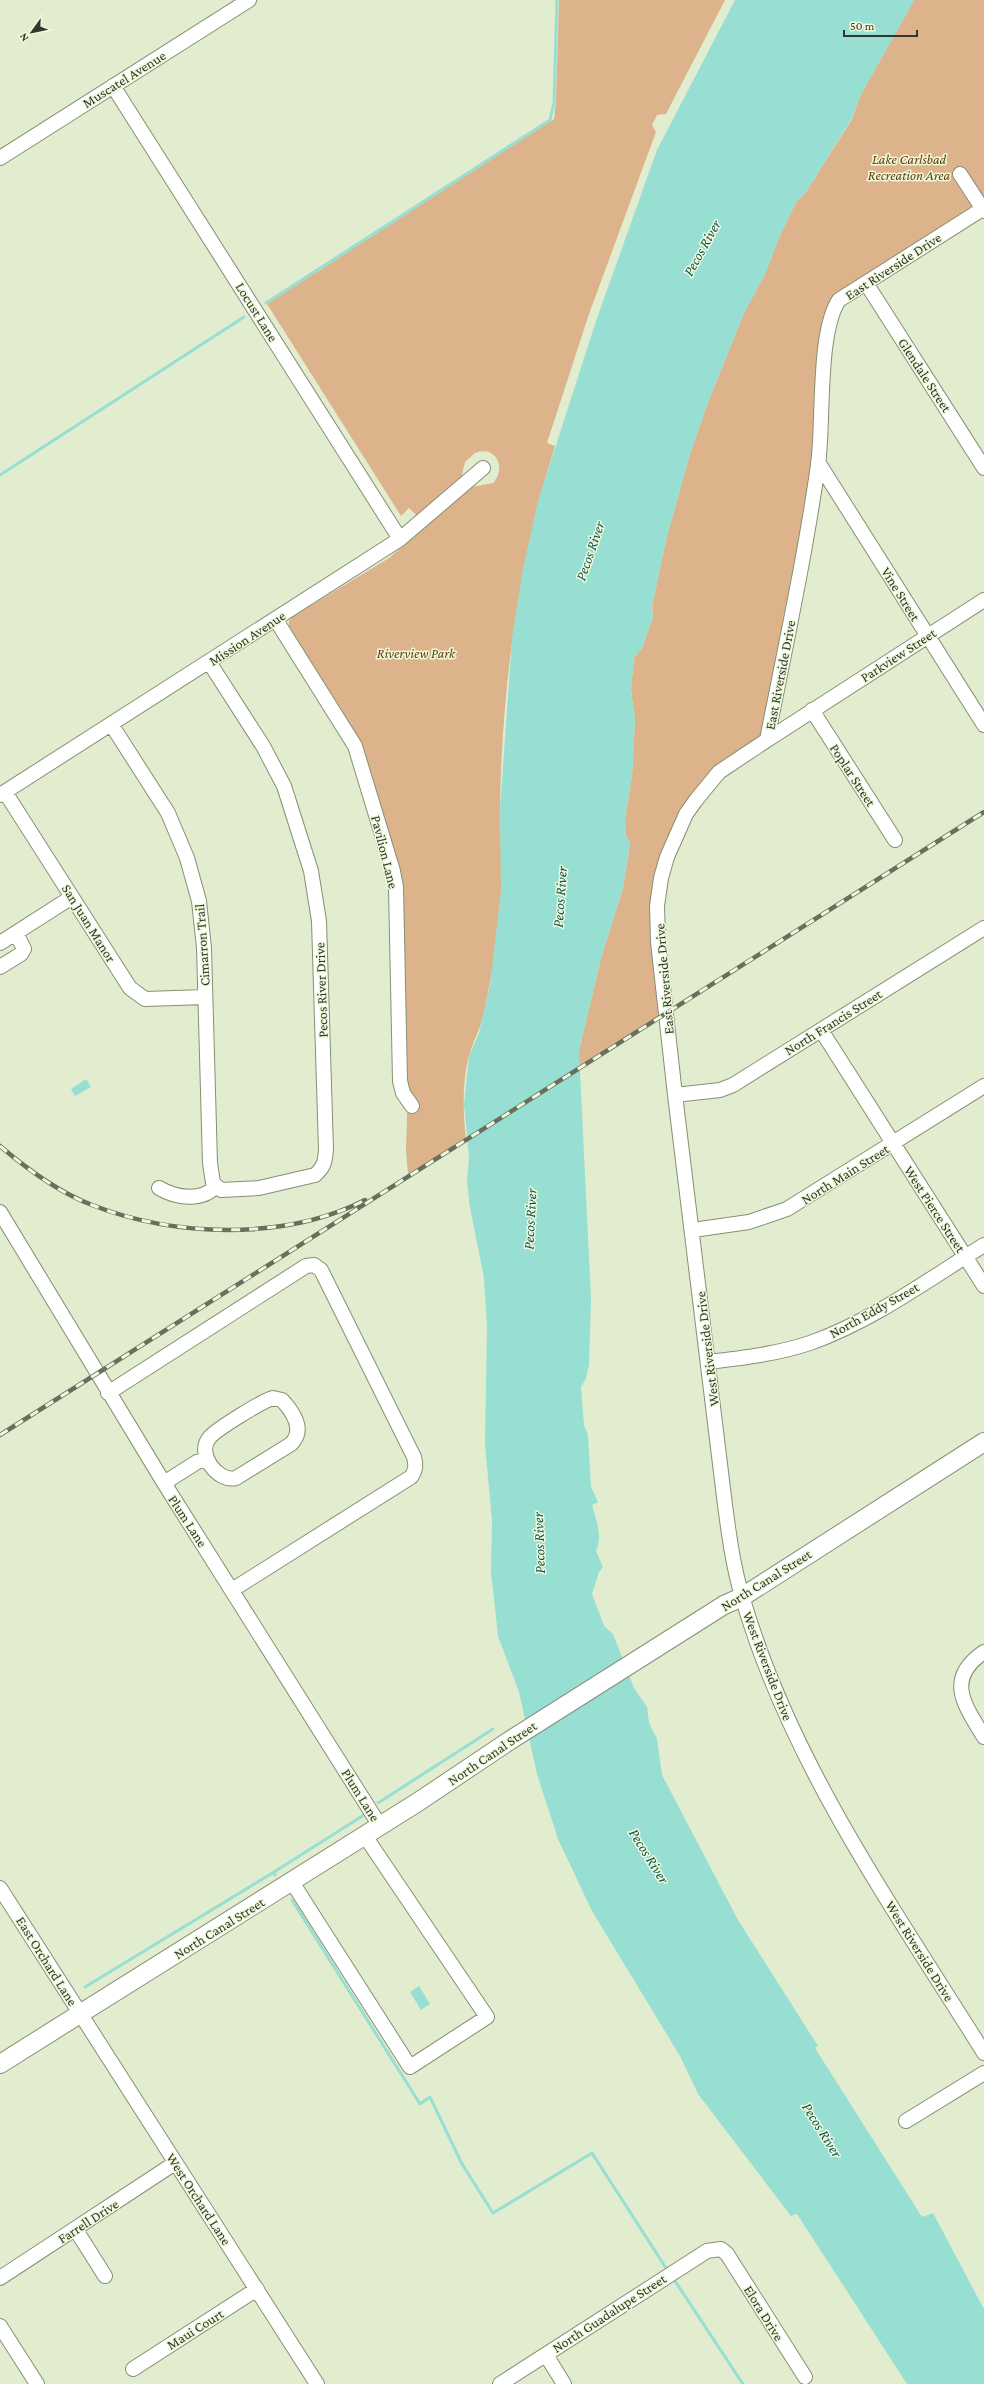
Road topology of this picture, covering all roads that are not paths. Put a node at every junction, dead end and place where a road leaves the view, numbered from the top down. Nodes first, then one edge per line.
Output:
1 (249, 0) edge
2 (113, 86) junction
3 (0, 158) edge
4 (960, 174) dead end
5 (984, 209) edge
6 (866, 283) junction
7 (818, 462) junction
8 (483, 468) dead end
9 (984, 468) edge
10 (400, 539) junction
11 (984, 600) edge
12 (276, 620) junction
13 (927, 636) junction
14 (210, 662) junction
15 (812, 710) junction
16 (112, 724) junction
17 (984, 725) edge
18 (767, 740) junction
19 (3, 793) edge
20 (895, 840) dead end
21 (72, 897) junction
22 (984, 928) edge
23 (16, 933) junction
24 (0, 943) edge
25 (0, 967) edge
26 (205, 996) junction
27 (821, 1030) junction
28 (984, 1086) edge
29 (675, 1094) junction
30 (412, 1106) dead end
31 (893, 1144) junction
32 (216, 1186) junction
33 (159, 1188) dead end
34 (0, 1212) edge
35 (693, 1230) junction
36 (984, 1245) edge
37 (965, 1257) junction
38 (984, 1286) edge
39 (708, 1362) junction
40 (108, 1393) junction
41 (984, 1442) edge
42 (207, 1459) junction
43 (164, 1483) junction
44 (232, 1590) junction
45 (742, 1596) junction
46 (984, 1652) edge
47 (984, 1738) edge
48 (380, 1826) junction
49 (365, 1836) junction
50 (292, 1882) junction
51 (0, 1888) edge
52 (80, 2014) junction
53 (984, 2053) edge
54 (0, 2064) edge
55 (984, 2073) edge
56 (906, 2121) dead end
57 (175, 2163) junction
58 (76, 2230) junction
59 (721, 2249) joint
60 (105, 2276) dead end
61 (0, 2278) edge
62 (257, 2290) junction
63 (0, 2326) edge
64 (546, 2355) junction
65 (133, 2369) dead end
66 (805, 2377) dead end
67 (37, 2384) edge
68 (317, 2384) edge
69 (500, 2384) edge
70 (564, 2384) edge

1 - 2 street, Muscatel Avenue
2 - 3 street, Muscatel Avenue
2 - 10 street, Locust Lane
4 - 5 street
5 - 6 street, East Riverside Drive
6 - 7 street, East Riverside Drive
6 - 9 street, Glendale Street
7 - 13 street, Vine Street
7 - 18 street, East Riverside Drive
8 - 10 street, Mission Avenue
10 - 12 street, Mission Avenue
11 - 13 street, Parkview Street
12 - 14 street, Mission Avenue
12 - 30 street, Pavilion Lane
13 - 15 street, Parkview Street
13 - 17 street, Vine Street
14 - 16 street, Mission Avenue
14 - 32 street, Pecos River Drive
15 - 18 street, Parkview Street
15 - 20 street, Poplar Street
16 - 19 street, Mission Avenue
16 - 26 street, Cimarron Trail
18 - 29 street, East Riverside Drive
19 - 21 street, San Juan Manor
21 - 23 street
21 - 26 street, San Juan Manor
22 - 27 street, North Francis Street
23 - 24 street
23 - 25 street
26 - 32 street, Cimarron Trail
27 - 29 street, North Francis Street
27 - 31 street, West Pierce Street
28 - 31 street, North Main Street
29 - 35 street, East Riverside Drive
31 - 35 street, North Main Street
31 - 37 street, West Pierce Street
32 - 33 street
34 - 40 street, Plum Lane
35 - 39 street, West Riverside Drive
36 - 37 street, North Eddy Street
37 - 38 street, West Pierce Street
37 - 39 street, North Eddy Street
39 - 45 street, West Riverside Drive
40 - 43 street, Plum Lane
40 - 44 street
41 - 45 main road, North Canal Street
42 - 42 street
42 - 43 street
43 - 44 street, Plum Lane
44 - 48 street, Plum Lane
45 - 48 main road, North Canal Street
45 - 53 street, West Riverside Drive
46 - 47 street
48 - 49 main road, North Canal Street
49 - 50 main road, North Canal Street
49 - 50 street
50 - 52 main road, North Canal Street
51 - 52 street, East Orchard Lane
52 - 54 main road, North Canal Street
52 - 57 street, West Orchard Lane
55 - 56 street
57 - 58 street, Farrell Drive
57 - 62 street, West Orchard Lane
58 - 60 street
58 - 61 street, Farrell Drive
59 - 64 street, North Guadalupe Street
59 - 66 street, Elora Drive
62 - 65 street, Maui Court
62 - 68 street, West Orchard Lane
63 - 67 street
64 - 69 street, North Guadalupe Street
64 - 70 street

